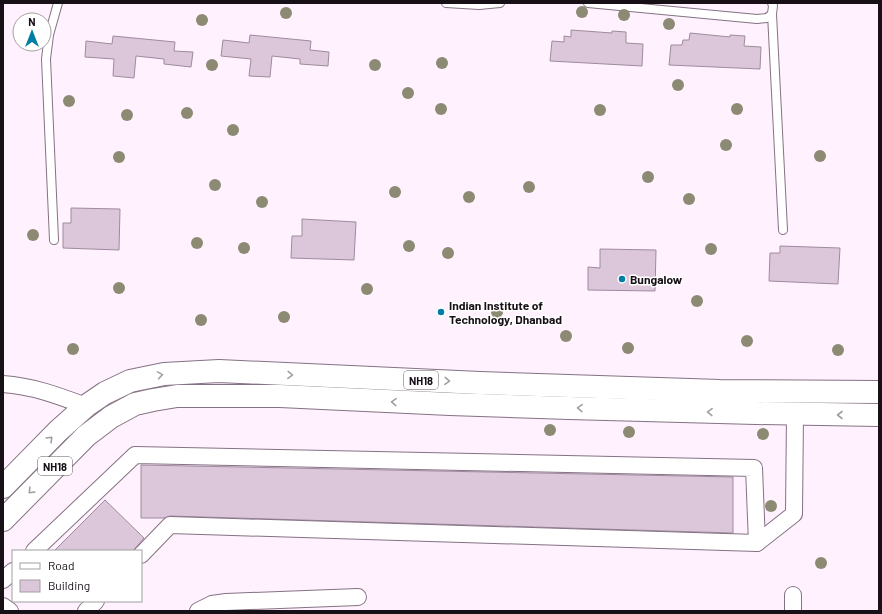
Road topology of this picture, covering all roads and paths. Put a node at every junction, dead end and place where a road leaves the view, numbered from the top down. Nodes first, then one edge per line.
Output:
1 (58, 3) edge
2 (446, 3) edge
3 (500, 3) edge
4 (588, 3) edge
5 (772, 3) edge
6 (481, 4) edge
7 (772, 14) junction
8 (783, 230) dead end
9 (54, 240) dead end
10 (3, 384) edge
11 (879, 392) edge
12 (86, 406) junction
13 (795, 414) junction
14 (879, 414) edge
15 (3, 486) edge
16 (3, 520) edge
17 (757, 543) junction
18 (35, 550) edge
19 (142, 554) edge
20 (12, 572) edge
21 (3, 580) edge
22 (793, 595) dead end
23 (358, 597) dead end
24 (95, 602) edge
25 (3, 606) edge
26 (10, 611) edge
27 (86, 611) edge
28 (198, 611) edge
29 (793, 611) edge

1 - 9 lane
2 - 6 lane
3 - 6 lane
4 - 7 lane
5 - 7 lane
7 - 8 lane
10 - 12 street
12 -> 11 highway, NH18
15 -> 12 highway, NH18
14 -> 13 highway, NH18
13 -> 16 highway, NH18
13 - 17 street
17 - 18 street
17 - 19 street
20 - 21 street
22 - 29 street
23 - 28 street
24 - 27 street
25 - 26 street

